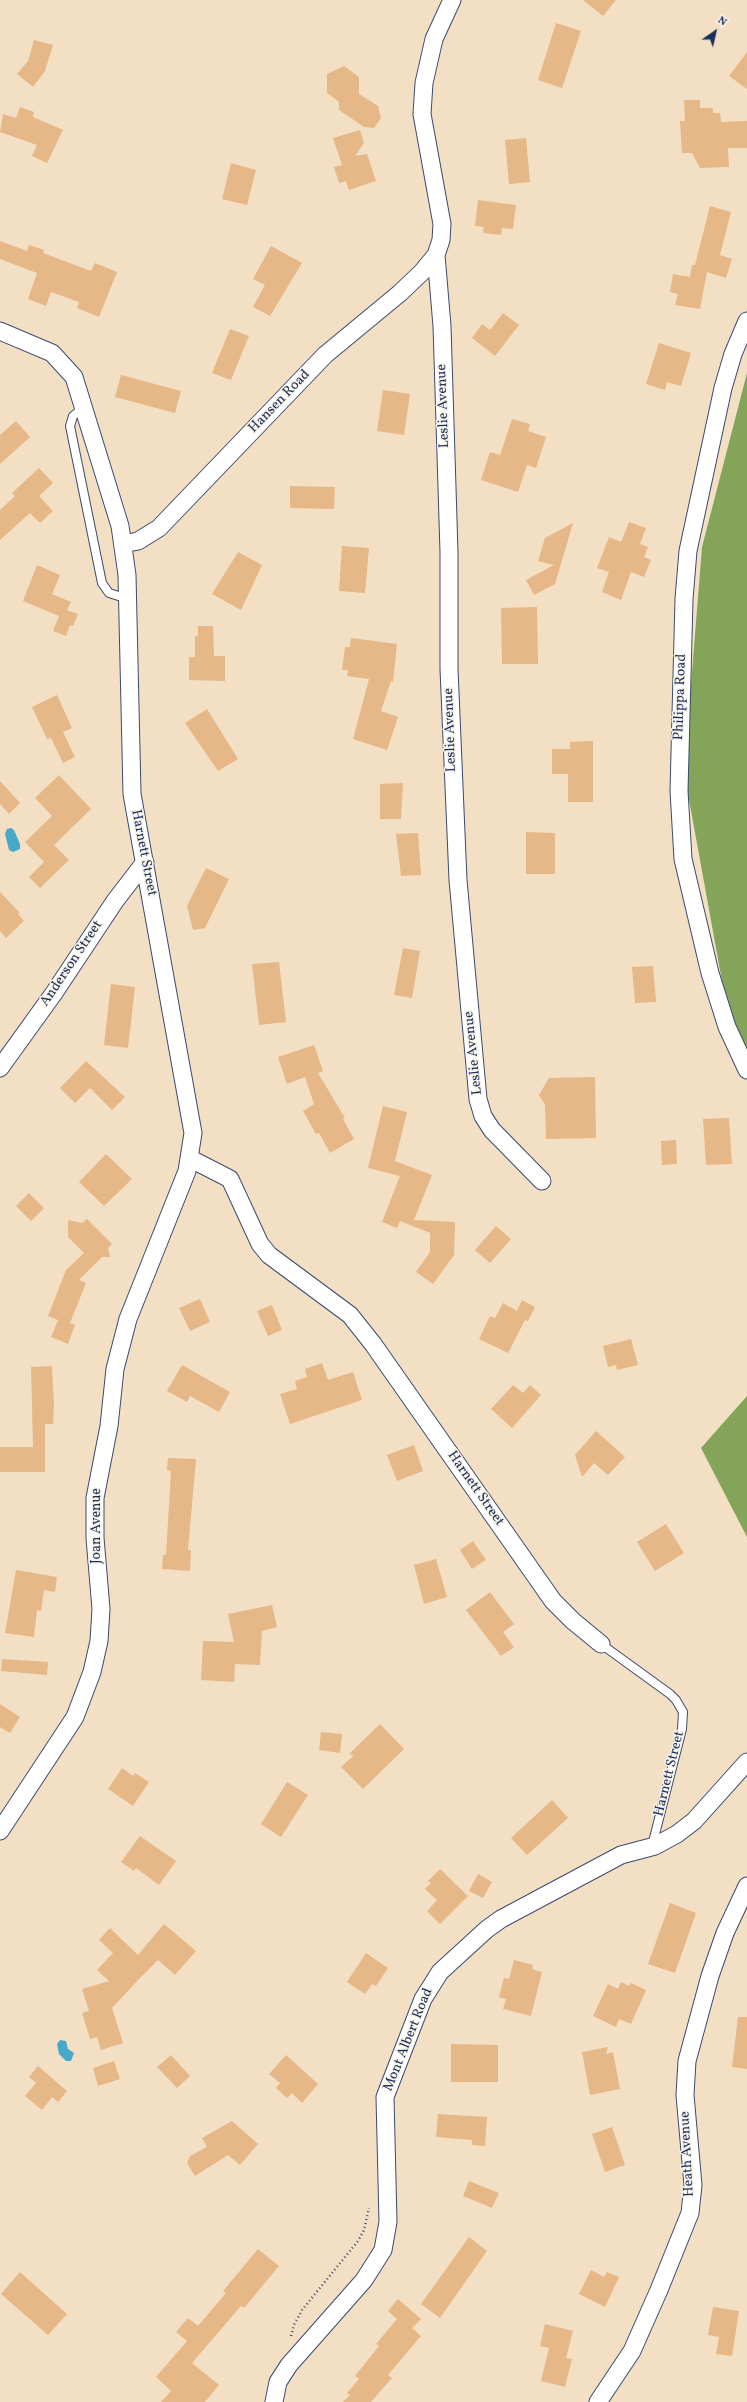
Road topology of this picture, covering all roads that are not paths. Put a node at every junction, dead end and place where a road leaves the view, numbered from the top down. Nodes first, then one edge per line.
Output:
1 (452, 0) edge
2 (436, 255) junction
3 (747, 321) edge
4 (0, 331) edge
5 (84, 407) junction
6 (123, 544) junction
7 (128, 599) junction
8 (145, 862) junction
9 (0, 1068) edge
10 (747, 1070) edge
11 (191, 1159) junction
12 (542, 1181) dead end
13 (182, 1185) joint
14 (601, 1644) joint
15 (747, 1762) edge
16 (0, 1831) edge
17 (655, 1846) junction
18 (746, 1893) edge
19 (274, 2402) edge
20 (598, 2402) edge

1 - 2 street, Hansen Road
2 - 6 street, Hansen Road
2 - 12 street, Leslie Avenue
3 - 10 street, Philippa Road
4 - 5 street
5 - 6 street
5 - 7 lane
6 - 7 street, Harnett Street
7 - 8 street, Harnett Street
8 - 9 street, Anderson Street
8 - 11 street, Harnett Street
11 - 13 street, Harnett Street
11 - 14 street, Harnett Street
13 - 16 street, Joan Avenue
14 - 17 lane, Harnett Street
15 - 17 street, Mont Albert Road
17 - 19 street, Mont Albert Road
18 - 20 street, Heath Avenue

